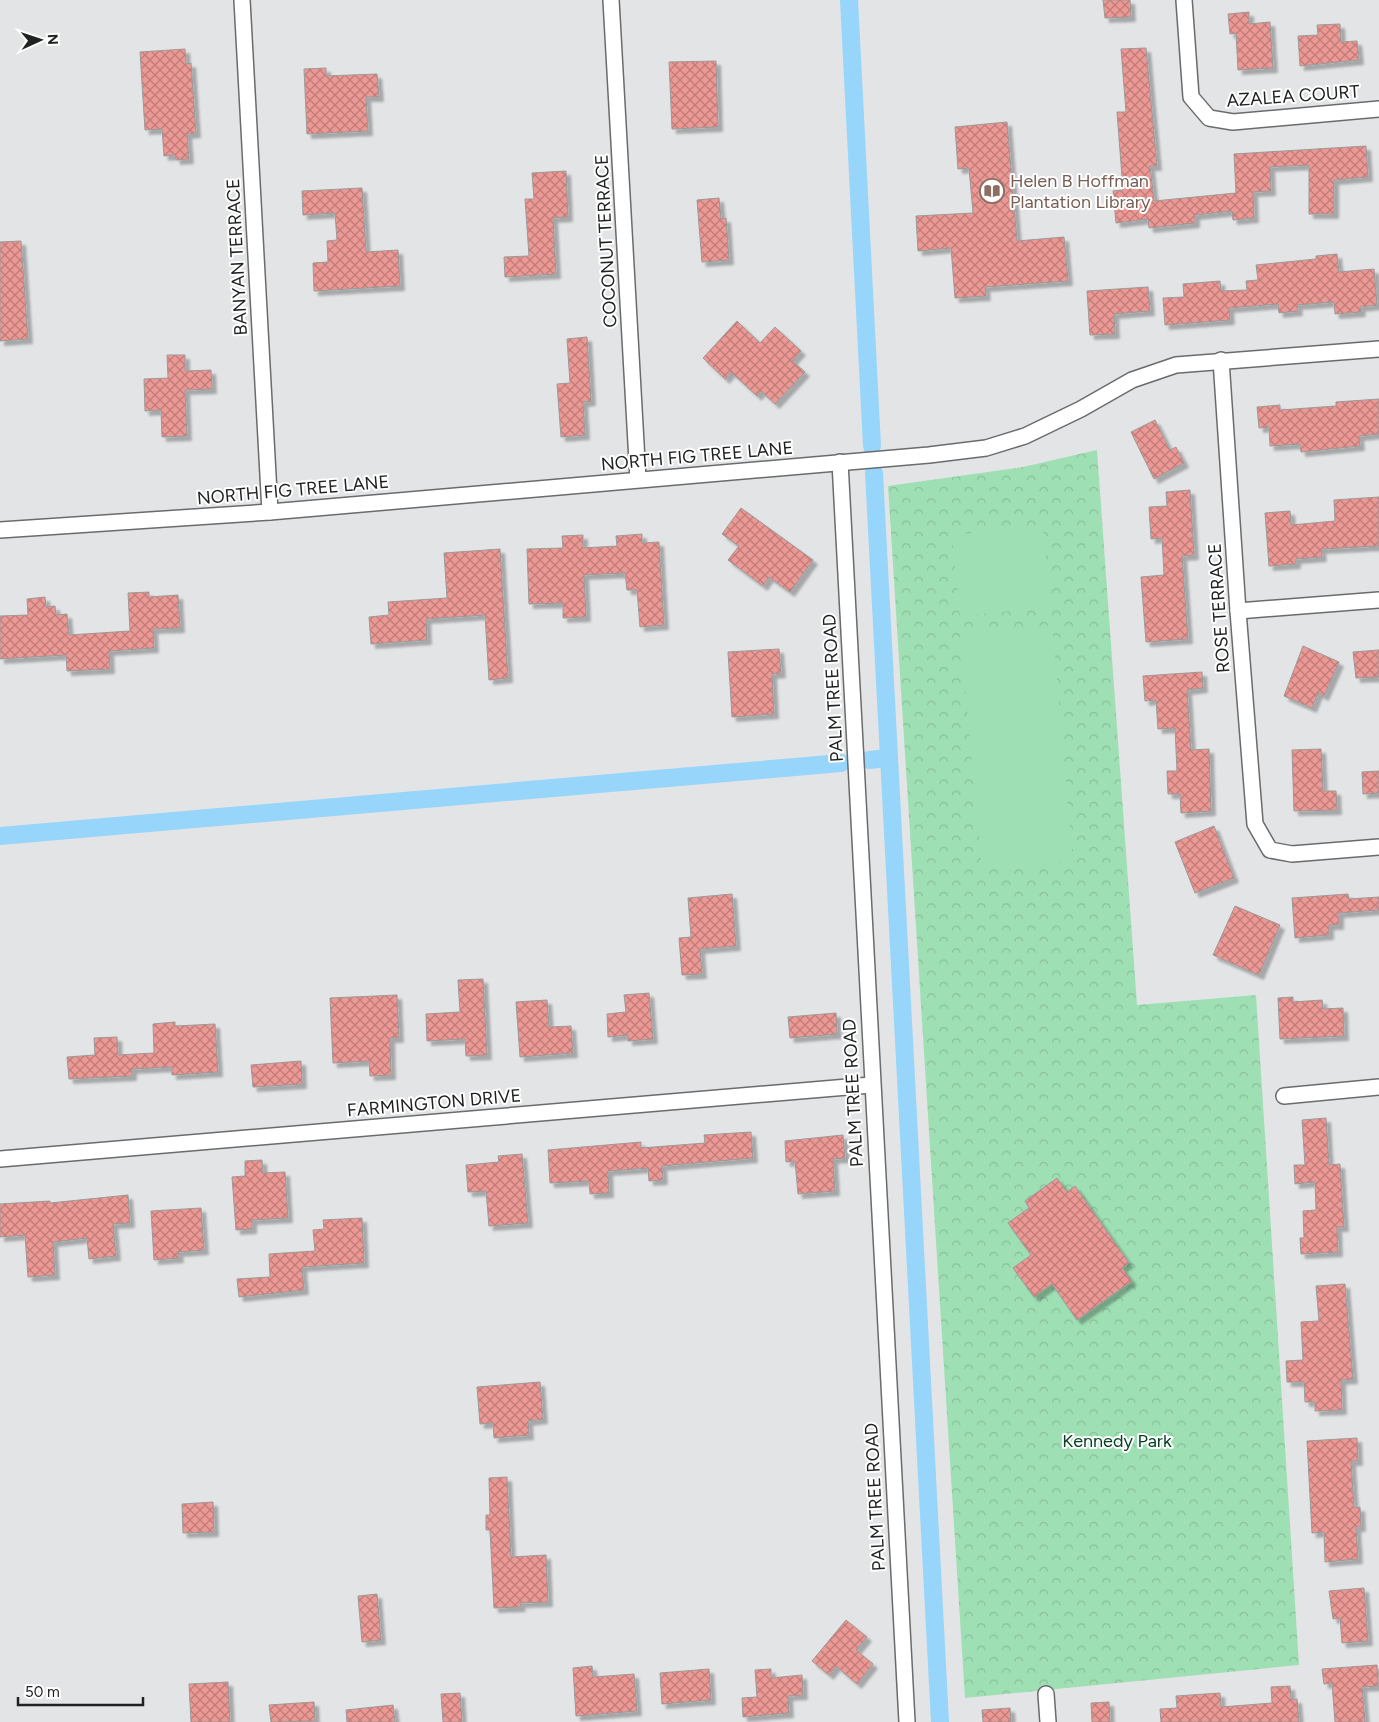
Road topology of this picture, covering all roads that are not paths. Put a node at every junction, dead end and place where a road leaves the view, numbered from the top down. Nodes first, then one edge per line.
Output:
1 (242, 0) edge
2 (611, 0) edge
3 (1184, 0) edge
4 (1379, 109) edge
5 (1379, 349) edge
6 (1221, 360) junction
7 (840, 462) junction
8 (638, 480) junction
9 (270, 512) junction
10 (0, 530) edge
11 (1379, 600) edge
12 (1238, 611) junction
13 (1379, 847) edge
14 (871, 1085) junction
15 (1379, 1087) edge
16 (1284, 1096) dead end
17 (0, 1159) edge
18 (1046, 1694) dead end
19 (907, 1722) edge
20 (1048, 1722) edge

1 - 9 street, BANYAN TERRACE
2 - 8 street, COCONUT TERRACE
3 - 4 street, AZALEA COURT
5 - 6 street, NORTH FIG TREE LANE
6 - 7 street, NORTH FIG TREE LANE
6 - 12 street, ROSE TERRACE
7 - 8 street, NORTH FIG TREE LANE
7 - 14 street, PALM TREE ROAD
8 - 9 street, NORTH FIG TREE LANE
9 - 10 street, NORTH FIG TREE LANE
11 - 12 street
12 - 13 street, ROSE TERRACE
14 - 17 street, FARMINGTON DRIVE
14 - 19 street, PALM TREE ROAD
15 - 16 street
18 - 20 street

